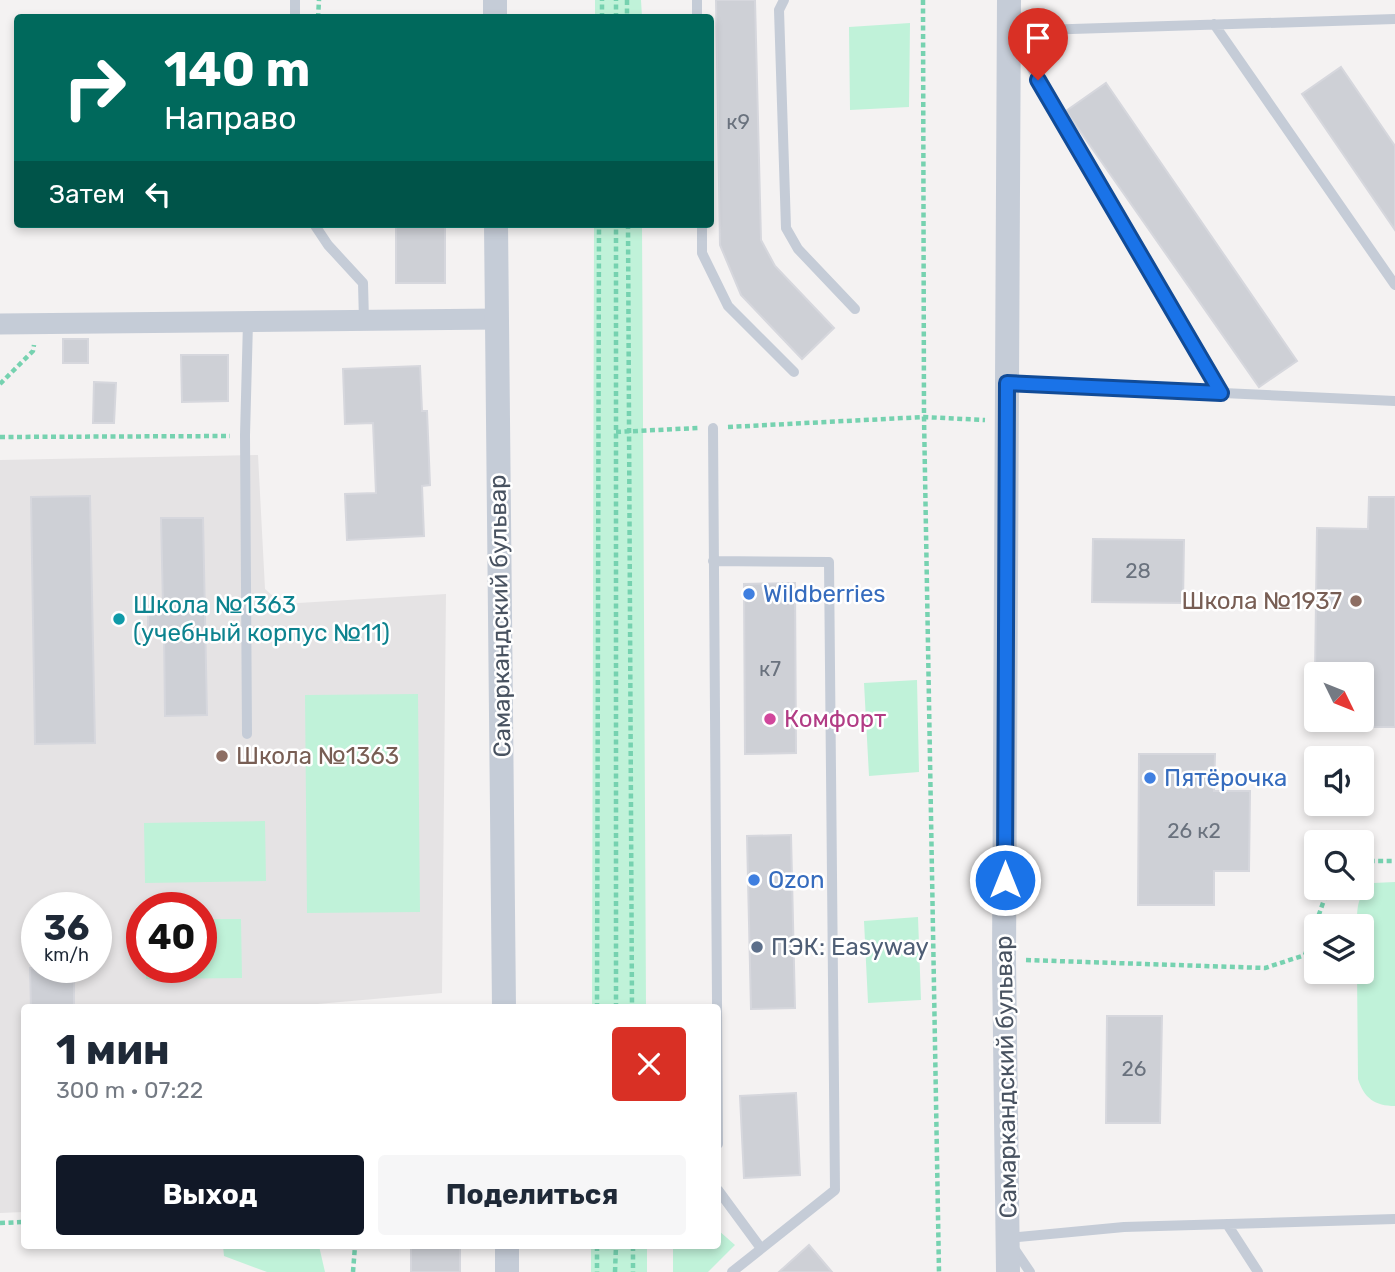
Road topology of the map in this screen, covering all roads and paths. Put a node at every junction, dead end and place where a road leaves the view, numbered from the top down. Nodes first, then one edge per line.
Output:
1 (784, 0) edge
2 (923, 0) edge
3 (1009, 0) edge
4 (1395, 19) edge
5 (1214, 23) junction
6 (1010, 31) junction
7 (317, 228) edge
8 (496, 228) edge
9 (599, 228) edge
10 (616, 228) edge
11 (628, 228) edge
12 (702, 228) edge
13 (1395, 285) edge
14 (855, 309) dead end
15 (497, 318) junction
16 (364, 321) junction
17 (248, 322) junction
18 (0, 324) edge
19 (36, 324) junction
20 (794, 372) dead end
21 (1007, 383) junction
22 (0, 384) edge
23 (1221, 393) junction
24 (1395, 401) edge
25 (924, 417) junction
26 (1006, 421) junction
27 (713, 428) junction
28 (616, 432) junction
29 (629, 432) junction
30 (245, 435) junction
31 (0, 437) edge
32 (713, 561) junction
33 (247, 734) dead end
34 (1374, 861) edge
35 (1395, 861) edge
36 (1324, 900) edge
37 (1004, 960) junction
38 (504, 1004) edge
39 (597, 1004) edge
40 (616, 1004) edge
41 (632, 1004) edge
42 (717, 1004) edge
43 (721, 1194) edge
44 (1395, 1219) edge
45 (21, 1222) edge
46 (0, 1223) edge
47 (1227, 1224) junction
48 (1007, 1238) junction
49 (760, 1247) junction
50 (355, 1249) edge
51 (507, 1249) edge
52 (597, 1249) edge
53 (615, 1249) edge
54 (633, 1249) edge
55 (354, 1272) edge
56 (507, 1272) edge
57 (597, 1272) edge
58 (615, 1272) edge
59 (633, 1272) edge
60 (732, 1272) edge
61 (939, 1272) edge
62 (1008, 1272) edge
63 (1030, 1272) edge
64 (1258, 1272) edge

1 - 14 lane
2 - 25 path
3 - 6 street, Самаркандский бульвар
4 - 5 lane
5 - 6 lane
5 - 13 lane
6 - 21 street, Самаркандский бульвар
6 - 23 lane
7 - 16 lane
8 - 15 street, Самаркандский бульвар
9 - 39 path
10 - 28 path
11 - 29 path
12 - 20 lane
15 - 16 street
15 - 38 street, Самаркандский бульвар
16 - 17 street
17 - 19 street
17 - 30 lane
18 - 19 street
19 - 22 path
21 - 23 lane
21 - 26 street, Самаркандский бульвар
23 - 24 lane
25 - 26 path
25 - 27 path
25 - 61 path
26 - 37 street, Самаркандский бульвар
27 - 29 path
27 - 32 lane
28 - 29 path
28 - 40 path
29 - 41 path
30 - 31 path
30 - 33 lane
32 - 42 lane
32 - 49 lane
34 - 35 path
36 - 37 path
37 - 48 street, Самаркандский бульвар
43 - 49 lane
44 - 47 lane
45 - 46 path
47 - 48 lane
47 - 64 lane
48 - 62 street, Самаркандский бульвар
48 - 63 lane
49 - 60 lane
50 - 55 path
51 - 56 street
52 - 57 path
53 - 58 path
54 - 59 path

